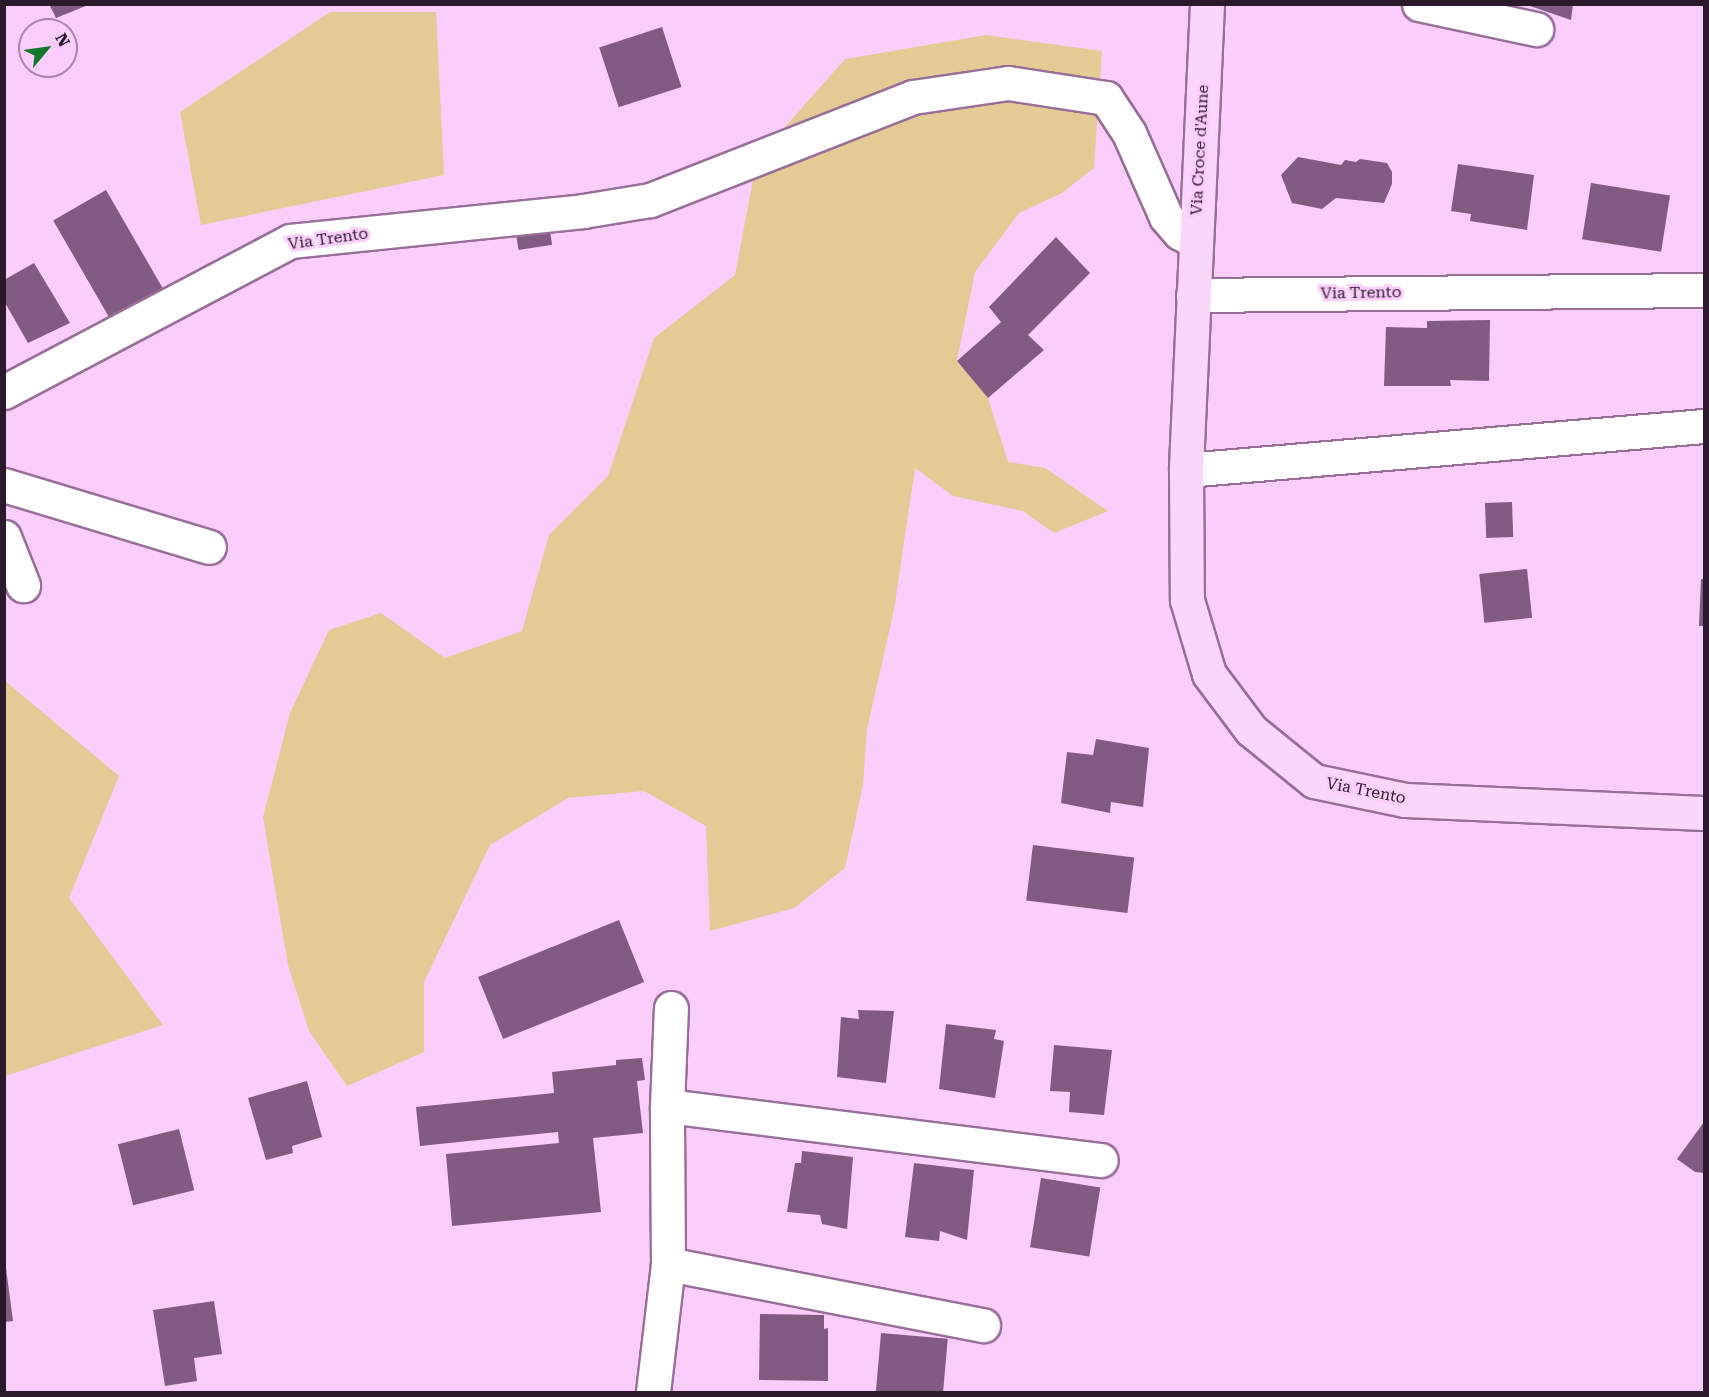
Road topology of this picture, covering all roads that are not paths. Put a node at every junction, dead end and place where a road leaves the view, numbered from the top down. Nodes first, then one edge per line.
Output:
1 (1207, 4) edge
2 (1419, 4) edge
3 (1536, 29) dead end
4 (1195, 241) junction
5 (1704, 290) edge
6 (1193, 296) junction
7 (4, 392) edge
8 (1704, 426) edge
9 (1186, 470) junction
10 (4, 485) edge
11 (4, 537) edge
12 (209, 547) dead end
13 (24, 585) dead end
14 (1704, 813) edge
15 (671, 1008) dead end
16 (667, 1106) junction
17 (1101, 1160) dead end
18 (668, 1264) junction
19 (983, 1325) dead end
20 (653, 1392) edge

1 - 4 main road, Via Croce d'Aune
2 - 3 street
4 - 6 main road, Via Croce d'Aune
4 - 7 street, Via Trento
5 - 6 street, Via Trento
6 - 9 main road, Via Trento
8 - 9 street
9 - 14 main road, Via Trento
10 - 12 street
11 - 13 street
15 - 16 street
16 - 17 street
16 - 18 street
18 - 19 street
18 - 20 street

